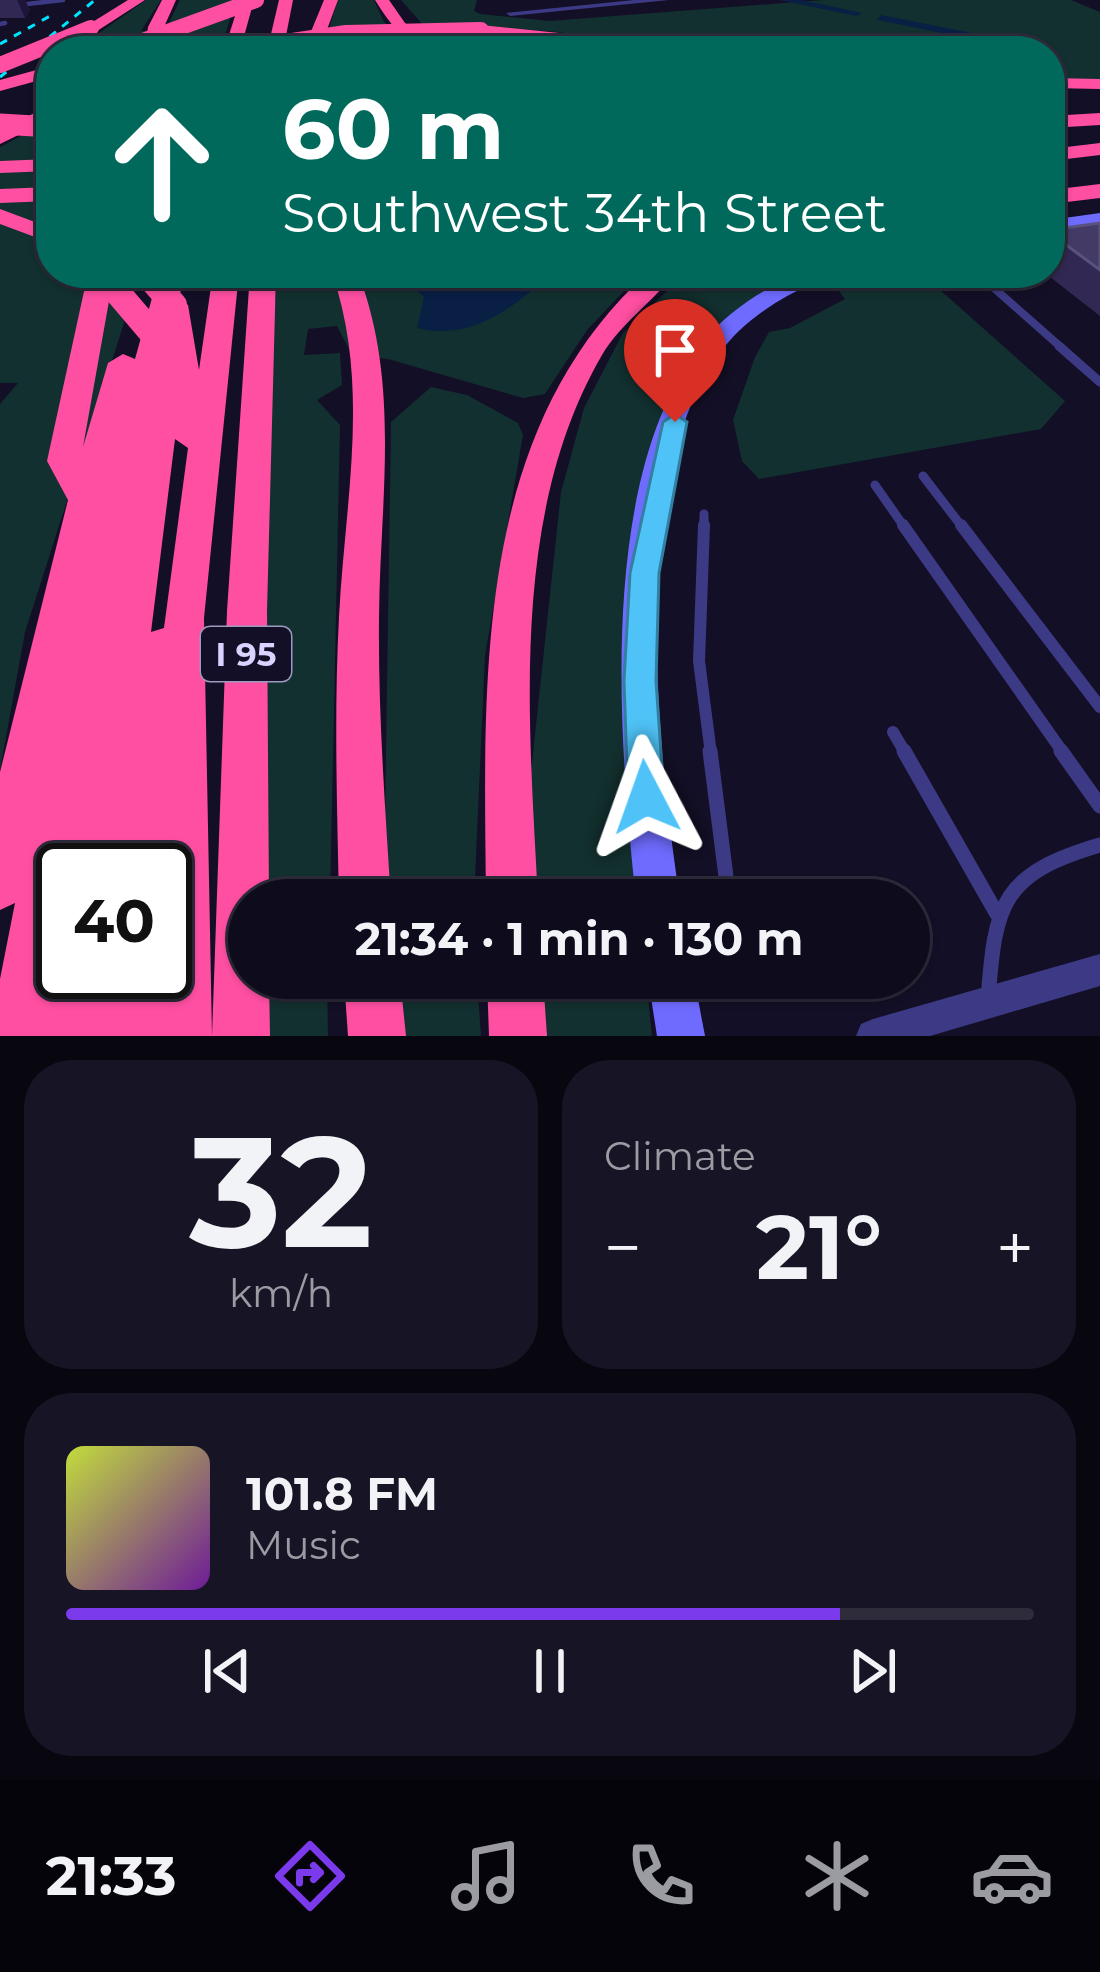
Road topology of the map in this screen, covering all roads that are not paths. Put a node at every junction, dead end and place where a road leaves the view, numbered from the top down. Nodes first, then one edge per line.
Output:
1 (63, 0) edge
2 (138, 0) edge
3 (170, 0) edge
4 (218, 0) edge
5 (286, 0) edge
6 (304, 0) edge
7 (331, 0) edge
8 (382, 0) edge
9 (665, 0) edge
10 (258, 1) edge
11 (0, 7) edge
12 (509, 13) dead end
13 (72, 36) edge
14 (126, 36) edge
15 (155, 36) edge
16 (159, 36) edge
17 (204, 36) edge
18 (212, 36) edge
19 (237, 36) edge
20 (249, 36) edge
21 (278, 36) edge
22 (298, 36) edge
23 (317, 36) edge
24 (321, 36) edge
25 (413, 36) edge
26 (540, 36) edge
27 (36, 50) edge
28 (0, 64) edge
29 (36, 70) edge
30 (36, 73) edge
31 (0, 77) edge
32 (1065, 83) edge
33 (36, 84) edge
34 (1100, 84) edge
35 (0, 89) edge
36 (1100, 116) edge
37 (1065, 117) edge
38 (36, 119) edge
39 (0, 124) edge
40 (36, 126) edge
41 (0, 138) edge
42 (1100, 139) edge
43 (1065, 141) edge
44 (1100, 149) edge
45 (1065, 152) edge
46 (36, 166) edge
47 (0, 167) edge
48 (1100, 191) edge
49 (36, 195) edge
50 (1065, 195) edge
51 (0, 197) edge
52 (36, 207) edge
53 (0, 216) edge
54 (1100, 219) edge
55 (1065, 224) edge
56 (36, 230) edge
57 (98, 288) edge
58 (131, 288) edge
59 (144, 288) edge
60 (224, 288) edge
61 (262, 288) edge
62 (350, 288) edge
63 (648, 288) edge
64 (792, 288) edge
65 (994, 288) edge
66 (168, 306) edge
67 (1100, 382) edge
68 (923, 476) dead end
69 (875, 485) dead end
70 (85, 500) junction
71 (704, 514) dead end
72 (1100, 707) edge
73 (893, 731) dead end
74 (1100, 806) edge
75 (100, 843) edge
76 (145, 843) edge
77 (1100, 845) edge
78 (364, 879) edge
79 (512, 879) edge
80 (656, 879) edge
81 (726, 879) edge
82 (0, 884) edge
83 (997, 914) junction
84 (1100, 970) edge
85 (80, 999) edge
86 (132, 999) edge
87 (373, 999) edge
88 (516, 999) edge
89 (674, 999) edge
90 (988, 1002) junction
91 (17, 1036) edge
92 (75, 1036) edge
93 (130, 1036) edge
94 (184, 1036) edge
95 (242, 1036) edge
96 (376, 1036) edge
97 (518, 1036) edge
98 (681, 1036) edge
99 (873, 1036) edge

1 - 11 lane
2 - 13 highway, bridge
3 - 15 highway, bridge
4 - 14 highway
4 - 18 highway
5 - 21 highway
6 - 22 highway
7 - 23 highway
8 - 25 highway
9 - 12 street
10 - 16 highway, bridge
10 - 17 highway
10 - 19 highway
10 - 20 highway
24 - 26 highway, bridge
27 - 28 highway, bridge
29 - 31 highway
30 - 35 highway
32 - 34 highway
33 - 35 highway
36 - 37 highway
38 - 41 highway
39 - 40 highway, bridge
42 - 43 highway
44 - 45 highway
46 - 47 highway
48 - 50 highway
49 - 51 highway
51 - 52 highway
53 - 56 highway
54 - 55 street
57 - 70 highway
58 - 66 highway, bridge
59 - 70 highway
60 - 94 highway
61 - 95 highway, I 95
62 - 78 highway
63 - 79 highway
64 - 80 street
65 - 67 lane
66 - 75 highway
66 - 76 highway
66 - 91 highway
68 - 72 lane
69 - 74 lane
70 - 82 highway
71 - 81 lane
73 - 83 lane
77 - 83 lane
83 - 90 lane
84 - 90 street
85 - 92 highway
86 - 93 highway
87 - 96 highway
88 - 97 highway
89 - 98 street
90 - 99 street

